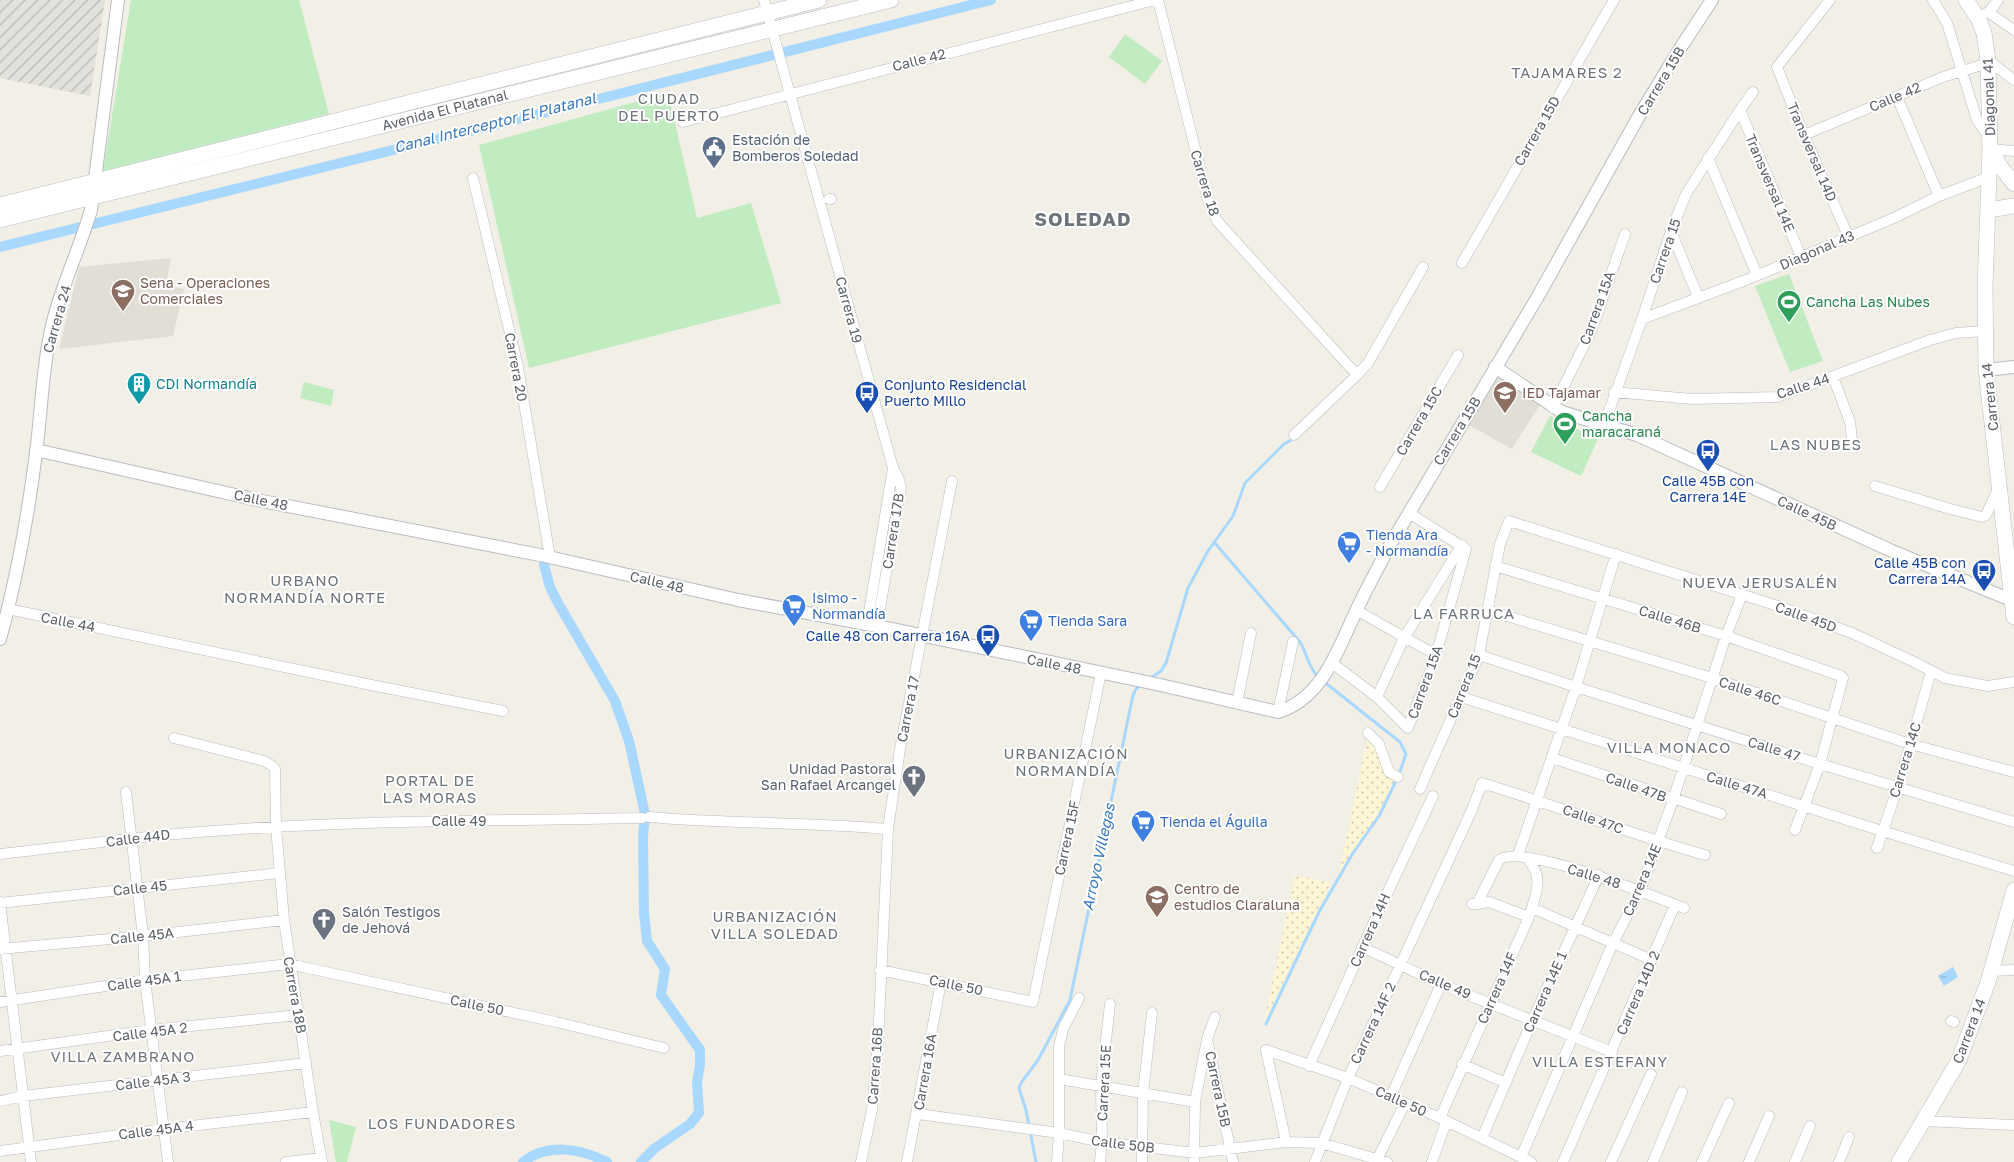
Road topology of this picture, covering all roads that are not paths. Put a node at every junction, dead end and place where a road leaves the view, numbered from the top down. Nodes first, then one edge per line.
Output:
1 (118, 0) edge
2 (819, 0) edge
3 (891, 0) edge
4 (1157, 0) edge
5 (1614, 0) edge
6 (1712, 0) edge
7 (1830, 0) edge
8 (1934, 0) edge
9 (1966, 0) edge
10 (1998, 0) edge
11 (765, 7) edge
12 (1983, 15) junction
13 (2014, 30) edge
14 (773, 34) junction
15 (1988, 61) junction
16 (1962, 71) junction
17 (2014, 80) edge
18 (1753, 92) dead end
19 (789, 94) junction
20 (1897, 97) junction
21 (1740, 110) junction
22 (683, 122) dead end
23 (1804, 135) junction
24 (1990, 144) junction
25 (2014, 151) edge
26 (1708, 158) junction
27 (1989, 177) junction
28 (473, 178) dead end
29 (2014, 184) edge
30 (92, 196) junction
31 (1939, 196) junction
32 (0, 205) edge
33 (2014, 206) edge
34 (1989, 210) junction
35 (0, 220) edge
36 (1671, 231) junction
37 (1625, 234) dead end
38 (1848, 236) junction
39 (1801, 257) junction
40 (1462, 263) dead end
41 (1423, 267) dead end
42 (1757, 275) junction
43 (1698, 298) junction
44 (1642, 319) junction
45 (1985, 331) junction
46 (1458, 355) dead end
47 (1495, 367) junction
48 (2014, 367) edge
49 (1986, 370) junction
50 (1357, 375) junction
51 (1833, 377) junction
52 (1614, 392) junction
53 (1554, 408) junction
54 (1604, 424) junction
55 (1294, 435) dead end
56 (1852, 439) dead end
57 (36, 450) junction
58 (952, 481) dead end
59 (1875, 486) dead end
60 (1999, 486) junction
61 (1380, 488) dead end
62 (1409, 513) junction
63 (2008, 519) edge
64 (1509, 521) joint
65 (1464, 547) junction
66 (1616, 554) junction
67 (548, 556) junction
68 (1496, 566) junction
69 (1742, 595) junction
70 (1602, 599) junction
71 (2011, 600) junction
72 (8, 609) junction
73 (1356, 610) junction
74 (1487, 610) junction
75 (2014, 617) edge
76 (872, 625) junction
77 (1251, 633) dead end
78 (922, 635) junction
79 (1726, 636) junction
80 (1404, 638) junction
81 (0, 639) edge
82 (1589, 640) junction
83 (1294, 642) dead end
84 (1479, 654) junction
85 (1436, 655) junction
86 (1332, 663) junction
87 (1931, 672) junction
88 (1102, 673) junction
89 (1712, 678) junction
90 (2014, 682) edge
91 (1576, 687) junction
92 (1376, 697) junction
93 (1461, 697) junction
94 (1237, 702) junction
95 (502, 711) dead end
96 (1278, 712) junction
97 (1831, 718) junction
98 (1696, 725) junction
99 (1560, 728) junction
100 (1368, 733) dead end
101 (174, 738) dead end
102 (1910, 744) junction
103 (1552, 758) junction
104 (1820, 764) junction
105 (1683, 768) junction
106 (2014, 772) edge
107 (1398, 777) dead end
108 (1482, 783) joint
109 (1898, 786) junction
110 (1420, 789) dead end
111 (126, 792) dead end
112 (1433, 796) dead end
113 (1538, 800) junction
114 (1673, 800) junction
115 (1803, 806) junction
116 (1721, 814) dead end
117 (2014, 822) edge
118 (276, 827) junction
119 (888, 830) junction
120 (1795, 830) dead end
121 (1882, 832) junction
122 (132, 839) junction
123 (1658, 842) junction
124 (1877, 848) dead end
125 (0, 854) edge
126 (1705, 855) dead end
127 (1522, 856) junction
128 (2014, 871) edge
129 (279, 873) junction
130 (1599, 875) junction
131 (137, 888) junction
132 (2014, 890) edge
133 (1640, 891) junction
134 (0, 902) edge
135 (1680, 906) joint
136 (1530, 912) junction
137 (284, 920) junction
138 (1575, 926) junction
139 (143, 936) junction
140 (1613, 943) junction
141 (1362, 947) junction
142 (3, 949) edge
143 (1652, 960) junction
144 (290, 964) junction
145 (1400, 964) junction
146 (880, 970) junction
147 (1992, 970) junction
148 (2014, 970) edge
149 (145, 980) junction
150 (941, 982) junction
151 (1441, 984) junction
152 (1079, 998) dead end
153 (13, 1001) junction
154 (0, 1002) edge
155 (1032, 1002) joint
156 (1492, 1003) junction
157 (1110, 1004) dead end
158 (1152, 1012) dead end
159 (299, 1015) junction
160 (1215, 1017) dead end
161 (1533, 1019) junction
162 (151, 1030) junction
163 (1573, 1036) junction
164 (1207, 1039) junction
165 (664, 1048) dead end
166 (17, 1049) junction
167 (0, 1051) edge
168 (1612, 1052) junction
169 (306, 1062) junction
170 (1462, 1064) junction
171 (1309, 1066) junction
172 (1651, 1074) dead end
173 (1348, 1078) junction
174 (1059, 1079) junction
175 (158, 1080) junction
176 (1506, 1083) junction
177 (1101, 1086) junction
178 (1682, 1092) dead end
179 (1143, 1093) junction
180 (22, 1096) junction
181 (1391, 1096) junction
182 (0, 1101) edge
183 (1195, 1102) junction
184 (1405, 1103) junction
185 (1728, 1103) dead end
186 (313, 1112) junction
187 (918, 1114) junction
188 (1769, 1116) dead end
189 (1443, 1120) junction
190 (1923, 1121) junction
191 (2014, 1125) edge
192 (1810, 1126) dead end
193 (164, 1129) junction
194 (1059, 1133) junction
195 (1848, 1136) dead end
196 (1482, 1138) junction
197 (1102, 1142) junction
198 (1286, 1142) junction
199 (1321, 1143) junction
200 (28, 1146) junction
201 (1143, 1146) junction
202 (1231, 1150) junction
203 (0, 1151) edge
204 (1520, 1157) junction
205 (1194, 1158) edge
206 (322, 1160) edge
207 (1380, 1161) edge
208 (31, 1162) edge
209 (168, 1162) edge
210 (286, 1162) edge
211 (861, 1162) edge
212 (908, 1162) edge
213 (1057, 1162) edge
214 (1100, 1162) edge
215 (1142, 1162) edge
216 (1233, 1162) edge
217 (1315, 1162) edge
218 (1432, 1162) edge
219 (1531, 1162) edge
220 (1563, 1162) edge
221 (1611, 1162) edge
222 (1652, 1162) edge
223 (1702, 1162) edge
224 (1749, 1162) edge
225 (1795, 1162) edge
226 (1839, 1162) edge
227 (1899, 1162) edge

1 - 30 street, Carrera 24
2 - 11 main road, Avenida El Platanal
3 - 14 main road, Avenida El Platanal
4 - 19 street, Calle 42
4 - 50 street, Carrera 18
5 - 40 street, Carrera 15D
6 - 47 street, Carrera 15B
7 - 23 street, Transversal 14D
8 - 16 street
9 - 12 main road, Diagonal 41
10 - 12 street
11 - 14 street, Carrera 19
11 - 30 main road, Avenida El Platanal
12 - 13 street
12 - 15 main road, Diagonal 41
14 - 19 street, Carrera 19
14 - 30 main road, Avenida El Platanal
15 - 16 street, Calle 42
15 - 17 street
15 - 24 main road, Diagonal 41
16 - 20 street, Calle 42
16 - 24 street
18 - 21 street, Carrera 15
19 - 22 street, Calle 42
19 - 76 street, Carrera 19
20 - 23 street, Calle 42
20 - 31 street
21 - 26 street, Carrera 15
21 - 39 street, Transversal 14E
23 - 38 street, Transversal 14D
24 - 25 street
24 - 27 main road, Diagonal 41
24 - 29 main road
26 - 36 street, Carrera 15
26 - 42 street
27 - 31 street, Diagonal 43
27 - 34 main road, Carrera 14
28 - 67 street, Carrera 20
30 - 32 main road, Avenida El Platanal
30 - 35 main road, Avenida El Platanal
30 - 57 street, Carrera 24
31 - 38 street, Diagonal 43
33 - 34 main road
34 - 45 main road, Carrera 14
36 - 43 street
36 - 44 street, Carrera 15
37 - 53 street, Carrera 15A
38 - 39 street, Diagonal 43
39 - 42 street, Diagonal 43
41 - 50 street
42 - 43 street, Diagonal 43
43 - 44 street, Diagonal 43
44 - 52 street, Carrera 15
45 - 49 main road, Carrera 14
45 - 51 street, Calle 44
46 - 61 street, Carrera 15C
47 - 53 street
47 - 62 street, Carrera 15B
48 - 49 street
49 - 60 main road, Carrera 14
50 - 55 street
51 - 52 street, Calle 44
51 - 56 street
52 - 54 street, Carrera 15
53 - 54 street
54 - 71 street, Calle 45B
57 - 67 street, Calle 48
57 - 72 street, Carrera 24
58 - 78 street, Carrera 17
59 - 60 street
60 - 63 main road, Carrera 14
62 - 65 street
62 - 73 street, Carrera 15B
63 - 71 main road, Carrera 14
64 - 66 street, Calle 45D
64 - 68 street, Carrera 15
65 - 80 street
65 - 85 street, Carrera 15A
66 - 69 street, Calle 45D
66 - 70 street
67 - 76 street, Calle 48
68 - 70 street, Calle 46B
68 - 74 street, Carrera 15
69 - 79 street, Carrera 14E
69 - 87 street, Calle 45D
70 - 79 street, Calle 46B
70 - 82 street
71 - 75 main road, Carrera 14
72 - 81 street, Carrera 24
72 - 95 street, Calle 44
73 - 80 street
73 - 86 street, Carrera 15B
74 - 82 street, Calle 46C
74 - 84 street, Carrera 15
76 - 78 street, Calle 48
77 - 94 street
78 - 88 street, Calle 48
78 - 119 street, Carrera 17
79 - 89 street, Carrera 14E
79 - 97 street, Calle 46B
80 - 85 street
80 - 92 street
82 - 89 street, Calle 46C
82 - 91 street
83 - 96 street
84 - 91 street, Calle 47
84 - 93 street, Carrera 15
85 - 92 street, Carrera 15A
86 - 92 street
86 - 96 street, Carrera 15B
87 - 90 street, Calle 45D
87 - 102 street, Carrera 14C
88 - 94 street, Calle 48
88 - 155 street, Carrera 15F
89 - 97 street, Calle 46C
89 - 98 street, Carrera 14E
91 - 98 street, Calle 47
91 - 99 street
93 - 99 street, Calle 47A
93 - 110 street, Carrera 15
94 - 96 street, Calle 48
97 - 102 street, Calle 46C
97 - 104 street
98 - 104 street, Calle 47
98 - 105 street, Carrera 14E
99 - 103 street
99 - 105 street, Calle 47A
100 - 107 street
101 - 118 street, Carrera 18B
102 - 106 street, Calle 46C
102 - 109 street, Carrera 14C
103 - 113 street
103 - 114 street, Calle 47B
104 - 109 street, Calle 47
104 - 115 street
105 - 114 street, Carrera 14E
105 - 115 street, Calle 47A
108 - 113 street, Calle 47C
108 - 145 street, Carrera 14F 2
109 - 117 street, Calle 47
109 - 121 street, Carrera 14C
111 - 122 street
112 - 141 street, Carrera 14H
113 - 123 street, Calle 47C
113 - 127 street
114 - 116 street, Calle 47B
114 - 123 street, Carrera 14E
115 - 120 street
115 - 121 street, Calle 47A
118 - 119 street, Calle 49
118 - 122 street, Calle 44D
118 - 129 street, Carrera 18B
119 - 146 street, Carrera 17
121 - 124 street, Carrera 14C
121 - 128 street, Calle 47A
122 - 125 street, Calle 44D
122 - 131 street
123 - 126 street, Calle 47C
123 - 133 street, Carrera 14E
127 - 130 street, Calle 48
127 - 136 street, Carrera 14F
127 - 136 street, Calle 48
129 - 131 street, Calle 45
129 - 137 street, Carrera 18B
130 - 133 street, Calle 48
130 - 138 street, Carrera 14E 1
131 - 134 street, Calle 45
131 - 139 street
132 - 147 main road, Carrera 14
133 - 135 street, Calle 48
133 - 140 street, Carrera 14E
134 - 142 street
135 - 143 street, Carrera 14D 2
136 - 138 street
136 - 156 street, Carrera 14F
137 - 139 street, Calle 45A
137 - 144 street, Carrera 18B
138 - 140 street
138 - 161 street, Carrera 14E 1
139 - 142 street, Calle 45A
139 - 149 street
140 - 143 street
140 - 163 street, Carrera 14E
141 - 145 street, Calle 49
141 - 171 street, Carrera 14H
142 - 153 street
143 - 168 street, Carrera 14D 2
144 - 149 street, Calle 45A 1
144 - 159 street, Carrera 18B
144 - 165 street, Calle 50
145 - 151 street, Calle 49
145 - 173 street, Carrera 14F 2
146 - 150 street, Calle 50
146 - 211 street, Carrera 16B
147 - 148 street
147 - 190 main road, Carrera 14
149 - 153 street, Calle 45A 1
149 - 162 street
150 - 155 street, Calle 50
150 - 187 street, Carrera 16A
151 - 156 street, Calle 49
151 - 181 street
152 - 174 street
153 - 154 street, Calle 45A 1
153 - 166 street
156 - 161 street, Calle 49
156 - 170 street, Carrera 14F
157 - 177 street, Carrera 15E
158 - 179 street
159 - 162 street, Calle 45A 2
159 - 169 street, Carrera 18B
160 - 164 street, Carrera 15B
161 - 163 street, Calle 49
161 - 176 street, Carrera 14E 1
162 - 166 street, Calle 45A 2
162 - 175 street
163 - 168 street, Calle 49
163 - 204 street, Carrera 14E
164 - 183 street
164 - 202 street, Carrera 15B
166 - 167 street, Calle 45A 2
166 - 180 street
168 - 220 street, Carrera 14D 2
169 - 175 street, Calle 45A 3
169 - 186 street, Carrera 18B
170 - 176 street
170 - 189 street, Carrera 14F
171 - 173 street, Calle 50
171 - 198 street, Calle 50
172 - 221 street
173 - 181 street, Calle 50
173 - 199 street, Carrera 14F 2
174 - 177 street
174 - 194 street
175 - 180 street, Calle 45A 3
175 - 193 street
176 - 196 street, Carrera 14E 1
177 - 179 street
177 - 197 street, Carrera 15E
178 - 222 street
179 - 183 street
179 - 201 street
180 - 182 street, Calle 45A 3
180 - 200 street
181 - 184 street, Calle 50
183 - 205 street
184 - 189 street, Calle 50
184 - 207 street
185 - 223 street
186 - 193 street, Calle 45A 4
186 - 206 street, Carrera 18B
187 - 194 street, Calle 50B
187 - 212 street, Carrera 16A
188 - 224 street
189 - 196 street, Calle 50
189 - 218 street, Carrera 14F
190 - 191 street
190 - 227 main road, Carrera 14
192 - 225 street
193 - 200 street, Calle 45A 4
193 - 209 street
194 - 197 street, Calle 50B
194 - 213 street
195 - 226 street
196 - 204 street, Calle 50
197 - 201 street, Calle 50B
197 - 214 street, Carrera 15E
198 - 199 street, Calle 50B
198 - 202 street, Calle 50B
199 - 207 street, Calle 50B
199 - 217 street, Carrera 14F 2
200 - 203 street, Calle 45A 4
200 - 208 street
201 - 205 street, Calle 50B
201 - 215 street
202 - 205 street, Calle 50B
202 - 216 street, Carrera 15B
204 - 219 street, Calle 50
206 - 210 street

